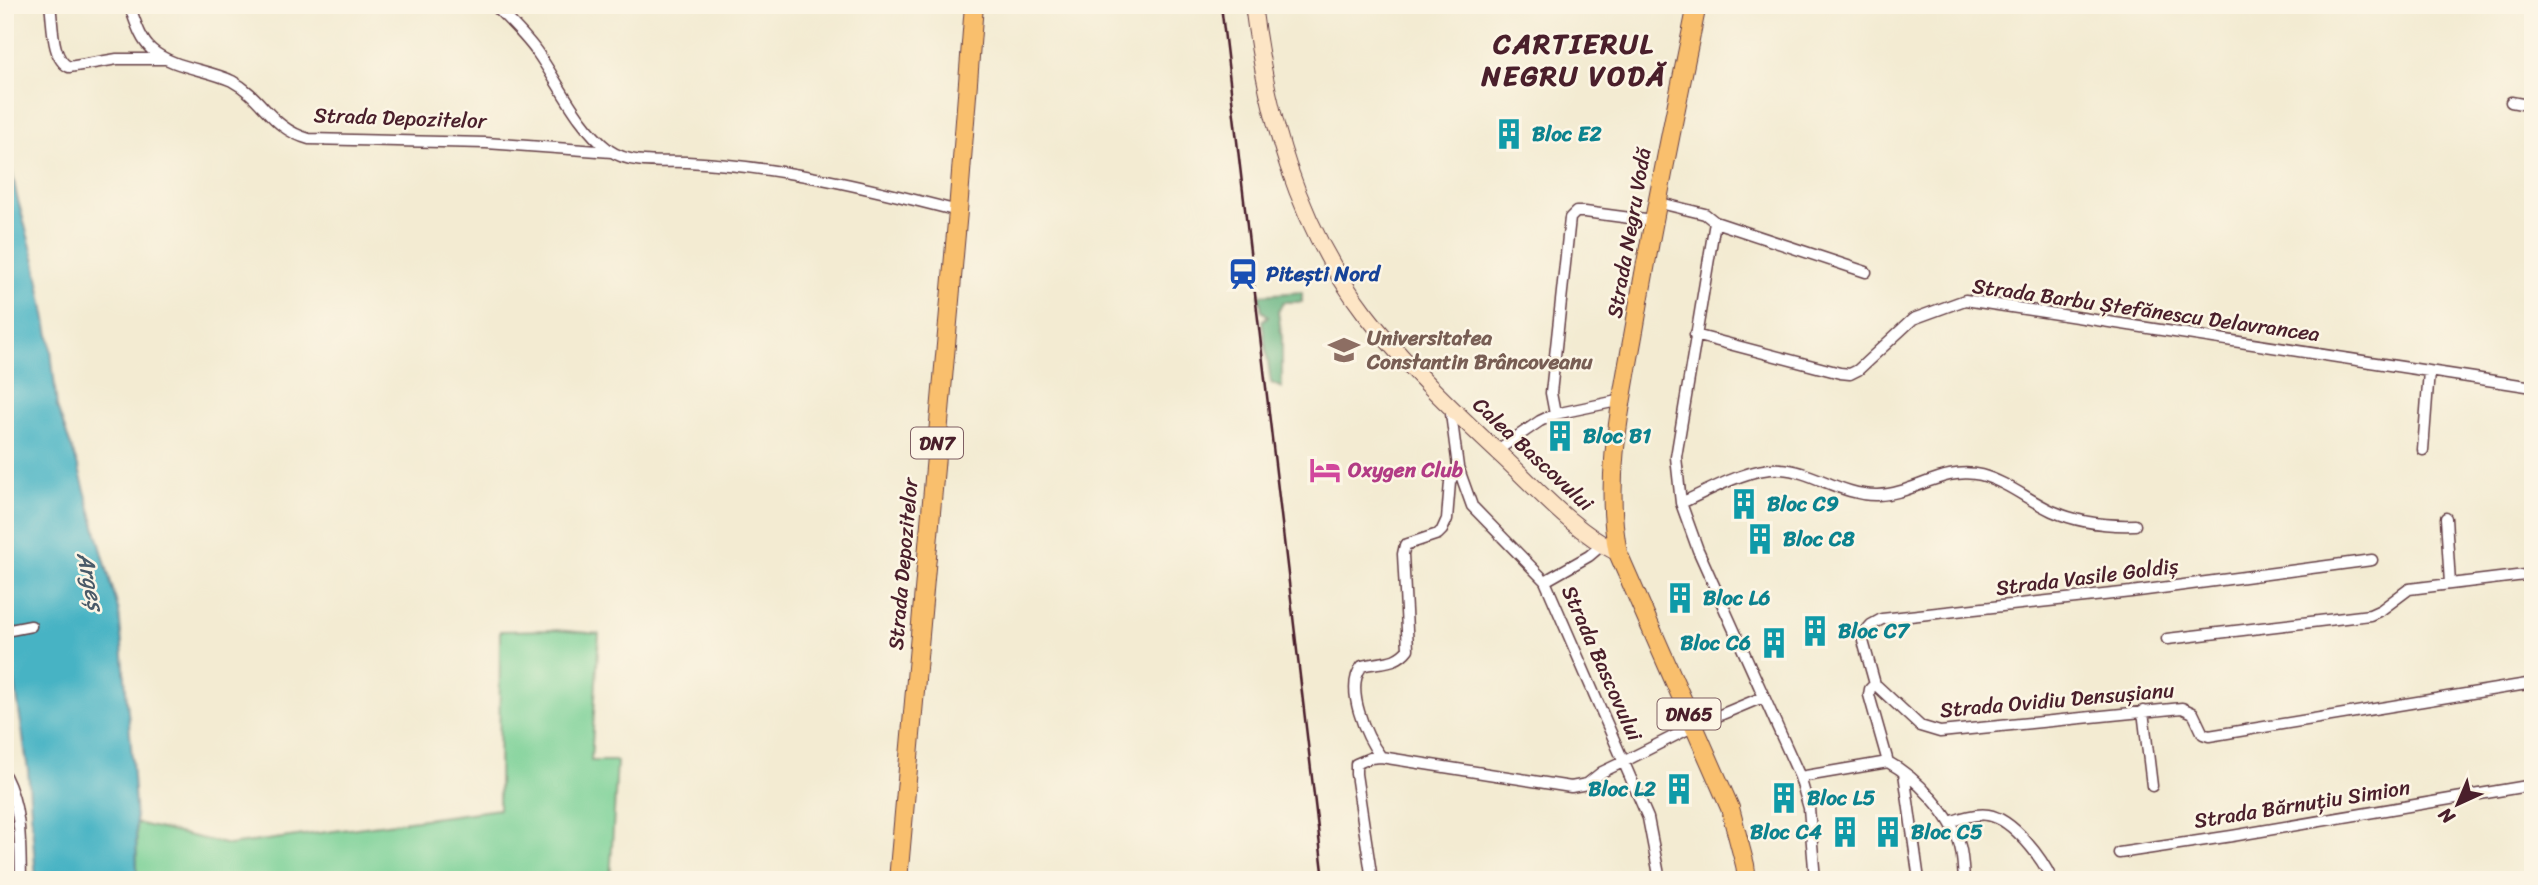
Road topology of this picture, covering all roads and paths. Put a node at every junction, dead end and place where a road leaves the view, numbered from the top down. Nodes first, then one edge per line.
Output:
1 (50, 5) edge
2 (129, 5) edge
3 (494, 5) edge
4 (974, 5) edge
5 (1253, 5) edge
6 (1697, 5) edge
7 (169, 59) junction
8 (2511, 102) dead end
9 (2533, 106) edge
10 (612, 152) junction
11 (1656, 202) junction
12 (958, 211) junction
13 (1653, 221) junction
14 (1715, 222) junction
15 (1866, 272) dead end
16 (1695, 335) junction
17 (2429, 371) junction
18 (2533, 387) edge
19 (1622, 400) junction
20 (1450, 405) junction
21 (1555, 414) junction
22 (2423, 450) dead end
23 (1496, 451) junction
24 (1458, 467) junction
25 (1681, 503) junction
26 (1613, 517) junction
27 (2445, 518) dead end
28 (2135, 525) dead end
29 (1587, 534) junction
30 (1610, 549) junction
31 (2372, 560) dead end
32 (2533, 574) edge
33 (1545, 581) junction
34 (2450, 583) junction
35 (31, 626) dead end
36 (5, 631) edge
37 (2167, 639) dead end
38 (2533, 683) edge
39 (1875, 684) junction
40 (1763, 697) junction
41 (2143, 711) junction
42 (1694, 726) junction
43 (1381, 757) junction
44 (1625, 761) junction
45 (1888, 762) junction
46 (1904, 773) junction
47 (5, 776) edge
48 (1800, 777) junction
49 (2533, 785) edge
50 (2152, 786) dead end
51 (1950, 822) junction
52 (2119, 853) dead end
53 (1372, 876) edge
54 (21, 880) edge
55 (898, 880) edge
56 (1660, 880) edge
57 (1747, 880) edge
58 (1815, 880) edge
59 (1919, 880) edge
60 (1964, 880) edge
61 (2052, 880) edge

1 - 7 street
2 - 7 street
3 - 10 street, Strada Depozitelor
4 - 12 main road, Strada Depozitelor / DN7
5 - 20 street, Calea Bascovului
6 - 11 main road, Strada Negru Vodă
7 - 10 street, Strada Depozitelor
8 - 9 street
10 - 12 street, Strada Depozitelor
11 - 13 main road, Strada Negru Vodă
11 - 14 street
12 - 55 main road, Strada Depozitelor / DN7
13 - 19 main road, Strada Negru Vodă
13 - 21 street
14 - 15 street
14 - 16 street
16 - 17 street, Strada Barbu Ștefănescu Delavrancea
16 - 25 street
17 - 18 street, Strada Barbu Ștefănescu Delavrancea
17 - 22 street
19 - 21 street
19 - 26 main road, Strada Negru Vodă
20 - 23 street, Calea Bascovului
20 - 24 street, Strada Bascovului
21 - 23 street
23 - 29 street, Calea Bascovului
24 - 33 street, Strada Bascovului
24 - 43 street
25 - 28 street
25 - 40 street
26 - 29 street
26 - 30 main road, Strada Negru Vodă
27 - 34 street
29 - 30 street, Calea Bascovului
30 - 33 street, Strada Bascovului
30 - 42 main road, DN65
31 - 39 street, Strada Vasile Goldiș
32 - 34 street
33 - 44 street, Strada Bascovului
34 - 37 street
35 - 36 street
38 - 41 street, Strada Ovidiu Densușianu
39 - 41 street, Strada Ovidiu Densușianu
39 - 45 street
40 - 42 street
40 - 48 street
41 - 50 street
42 - 44 street
42 - 57 main road, DN65
43 - 44 street
43 - 53 street
44 - 56 street, Strada Bascovului
45 - 46 street
45 - 48 street
46 - 51 street
46 - 59 street
47 - 54 street
48 - 58 street
49 - 52 street, Strada Bărnuțiu Simion
51 - 60 street
51 - 61 street

